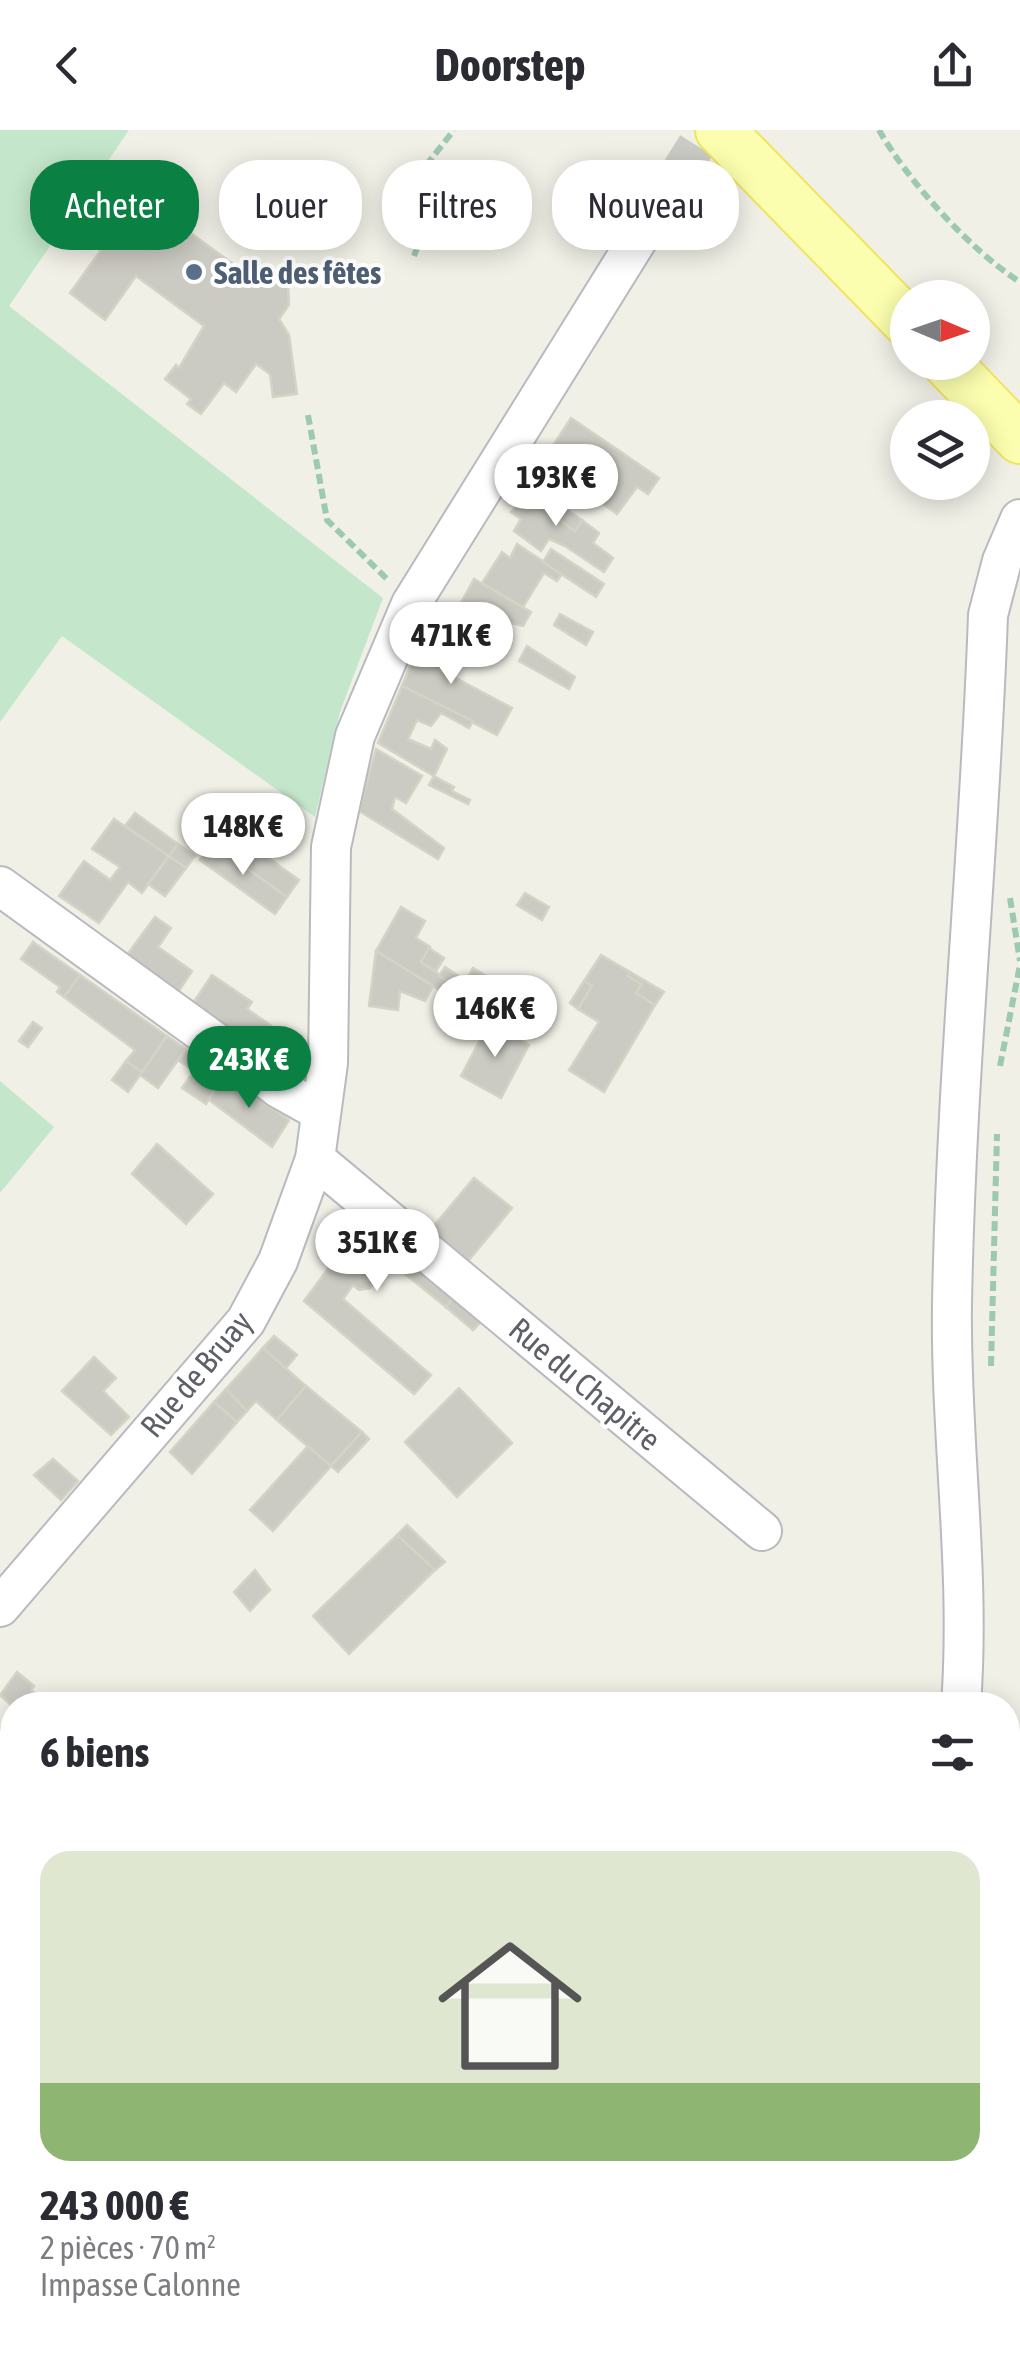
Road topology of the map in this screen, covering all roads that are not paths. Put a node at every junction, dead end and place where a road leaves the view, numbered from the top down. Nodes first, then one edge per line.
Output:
1 (735, 146) edge
2 (631, 250) tunnel mouth
3 (890, 305) edge
4 (963, 380) edge
5 (1012, 430) edge
6 (1020, 519) edge
7 (0, 886) edge
8 (321, 1112) junction
9 (315, 1159) junction
10 (762, 1531) dead end
11 (0, 1607) edge
12 (962, 1692) edge

1 - 3 main road
2 - 8 street, Rue de Bruay
4 - 5 main road
6 - 12 street
7 - 8 street
8 - 9 street, Rue de Bruay
9 - 10 street, Rue du Chapitre
9 - 11 street, Rue de Bruay

